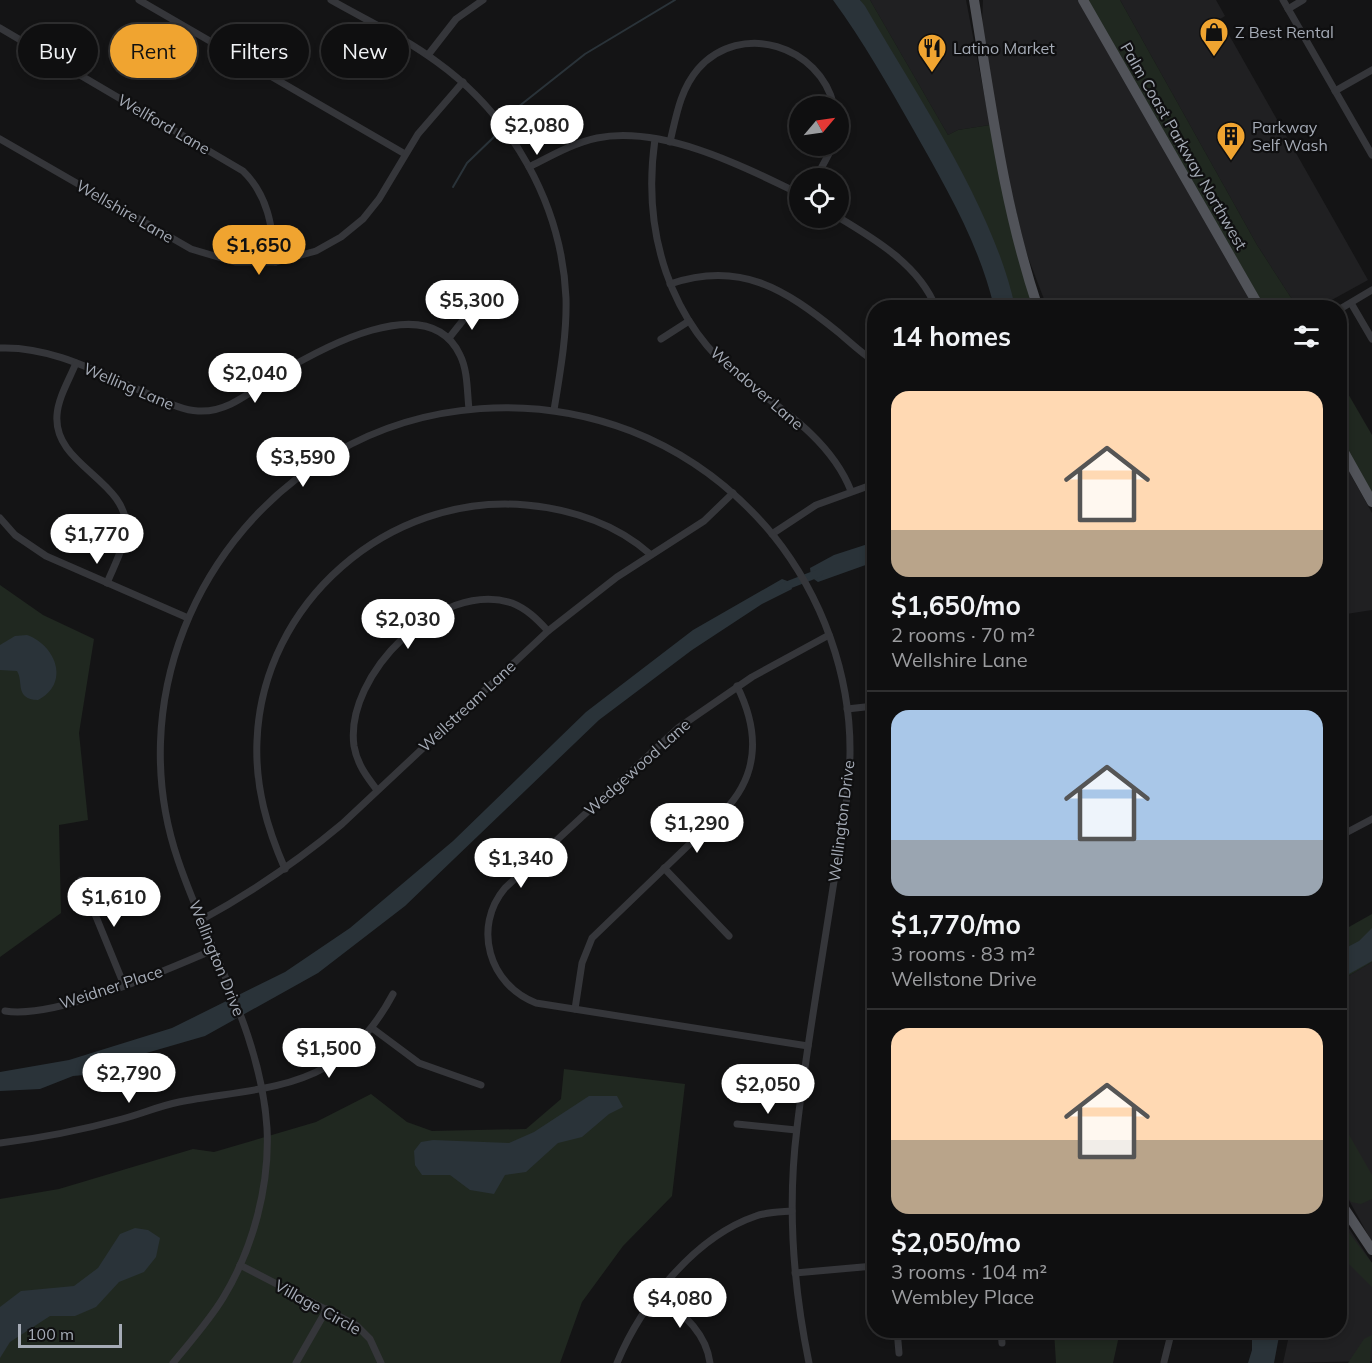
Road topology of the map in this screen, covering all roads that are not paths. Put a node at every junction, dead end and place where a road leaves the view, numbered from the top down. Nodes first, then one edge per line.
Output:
1 (139, 0) edge
2 (331, 0) edge
3 (483, 0) edge
4 (1083, 0) edge
5 (1283, 0) edge
6 (1303, 0) edge
7 (975, 5) edge
8 (1288, 9) junction
9 (0, 28) edge
10 (428, 55) junction
11 (1372, 70) edge
12 (463, 82) junction
13 (1335, 91) junction
14 (830, 96) edge
15 (0, 139) edge
16 (655, 139) junction
17 (669, 142) junction
18 (405, 154) junction
19 (1372, 154) edge
20 (529, 167) junction
21 (789, 189) edge
22 (849, 225) edge
23 (276, 262) junction
24 (670, 284) junction
25 (1372, 290) edge
26 (932, 300) edge
27 (1035, 300) edge
28 (1255, 300) edge
29 (1351, 303) junction
30 (1347, 305) edge
31 (472, 309) dead end
32 (689, 321) junction
33 (449, 338) junction
34 (661, 339) dead end
35 (1372, 339) edge
36 (0, 348) edge
37 (867, 356) edge
38 (76, 363) junction
39 (469, 409) junction
40 (554, 410) junction
41 (1347, 457) edge
42 (867, 486) edge
43 (851, 491) junction
44 (733, 493) junction
45 (1372, 502) edge
46 (0, 518) edge
47 (772, 534) junction
48 (650, 554) junction
49 (106, 583) junction
50 (188, 618) junction
51 (548, 631) junction
52 (829, 635) junction
53 (737, 686) junction
54 (867, 707) edge
55 (847, 709) junction
56 (377, 790) junction
57 (1372, 819) edge
58 (1347, 832) edge
59 (664, 868) junction
60 (285, 869) junction
61 (81, 880) dead end
62 (201, 920) junction
63 (729, 936) dead end
64 (213, 950) junction
65 (124, 986) junction
66 (393, 994) dead end
67 (575, 1010) junction
68 (5, 1011) dead end
69 (372, 1028) junction
70 (808, 1046) junction
71 (481, 1085) dead end
72 (262, 1088) junction
73 (737, 1124) dead end
74 (796, 1130) junction
75 (0, 1143) edge
76 (792, 1211) junction
77 (1347, 1212) edge
78 (1372, 1250) edge
79 (240, 1265) junction
80 (867, 1267) edge
81 (795, 1273) junction
82 (657, 1293) junction
83 (327, 1309) junction
84 (898, 1338) edge
85 (1002, 1338) edge
86 (1170, 1338) edge
87 (1002, 1343) dead end
88 (899, 1353) dead end
89 (1164, 1362) edge
90 (173, 1363) edge
91 (296, 1363) edge
92 (381, 1363) edge
93 (617, 1363) edge
94 (710, 1363) edge
95 (809, 1363) edge

1 - 18 street
2 - 10 street
3 - 10 street
4 - 28 main road, Palm Coast Parkway Northwest
5 - 8 street
6 - 8 street
7 - 27 main road
8 - 13 street
9 - 23 street, Wellford Lane
10 - 12 street
11 - 13 street
12 - 18 street, Wellshire Lane
12 - 20 street
13 - 19 street
14 - 17 street
15 - 23 street, Wellshire Lane
16 - 17 street
16 - 20 street
16 - 24 street, Wendover Lane
17 - 21 street
18 - 23 street, Wellshire Lane
20 - 40 street
22 - 26 street
24 - 32 street, Wendover Lane
24 - 37 street
25 - 29 street
29 - 30 street
29 - 35 street
31 - 33 street
32 - 34 street
32 - 43 street, Wendover Lane
33 - 38 street, Welling Lane
33 - 39 street
36 - 38 street, Welling Lane
38 - 49 street
39 - 40 street, Wellington Drive
39 - 50 street, Wellington Drive
40 - 44 street, Wellington Drive
41 - 45 main road
42 - 43 street
43 - 47 street
44 - 47 street, Wellington Drive
44 - 48 street, Wellstream Lane
46 - 49 street
47 - 52 street, Wellington Drive
48 - 51 street, Wellstream Lane
48 - 60 street
49 - 50 street
50 - 62 street, Wellington Drive
51 - 56 street, Wellstream Lane
51 - 56 street
52 - 53 street, Wedgewood Lane
52 - 55 street, Wellington Drive
53 - 59 street
53 - 67 street, Wedgewood Lane
54 - 55 street
55 - 70 street, Wellington Drive
56 - 60 street, Wellstream Lane
57 - 58 street
59 - 63 street
59 - 67 street
60 - 62 street, Wellstream Lane
61 - 65 street
62 - 64 street, Wellington Drive
64 - 65 street, Weidner Place
64 - 72 street, Wellington Drive
65 - 68 street, Weidner Place
66 - 69 street
67 - 70 street, Wedgewood Lane
69 - 71 street
69 - 72 street
70 - 74 street, Wellington Drive
72 - 75 street
72 - 79 street, Wellington Drive
73 - 74 street
74 - 76 street, Wellington Drive
76 - 81 street, Wellington Drive
76 - 82 street
77 - 78 main road
79 - 83 street, Village Circle
79 - 90 street, Wellington Drive
80 - 81 street
81 - 95 street, Wellington Drive
82 - 93 street
82 - 94 street
83 - 91 street
83 - 92 street, Village Circle
84 - 88 street
85 - 87 street
86 - 89 street

